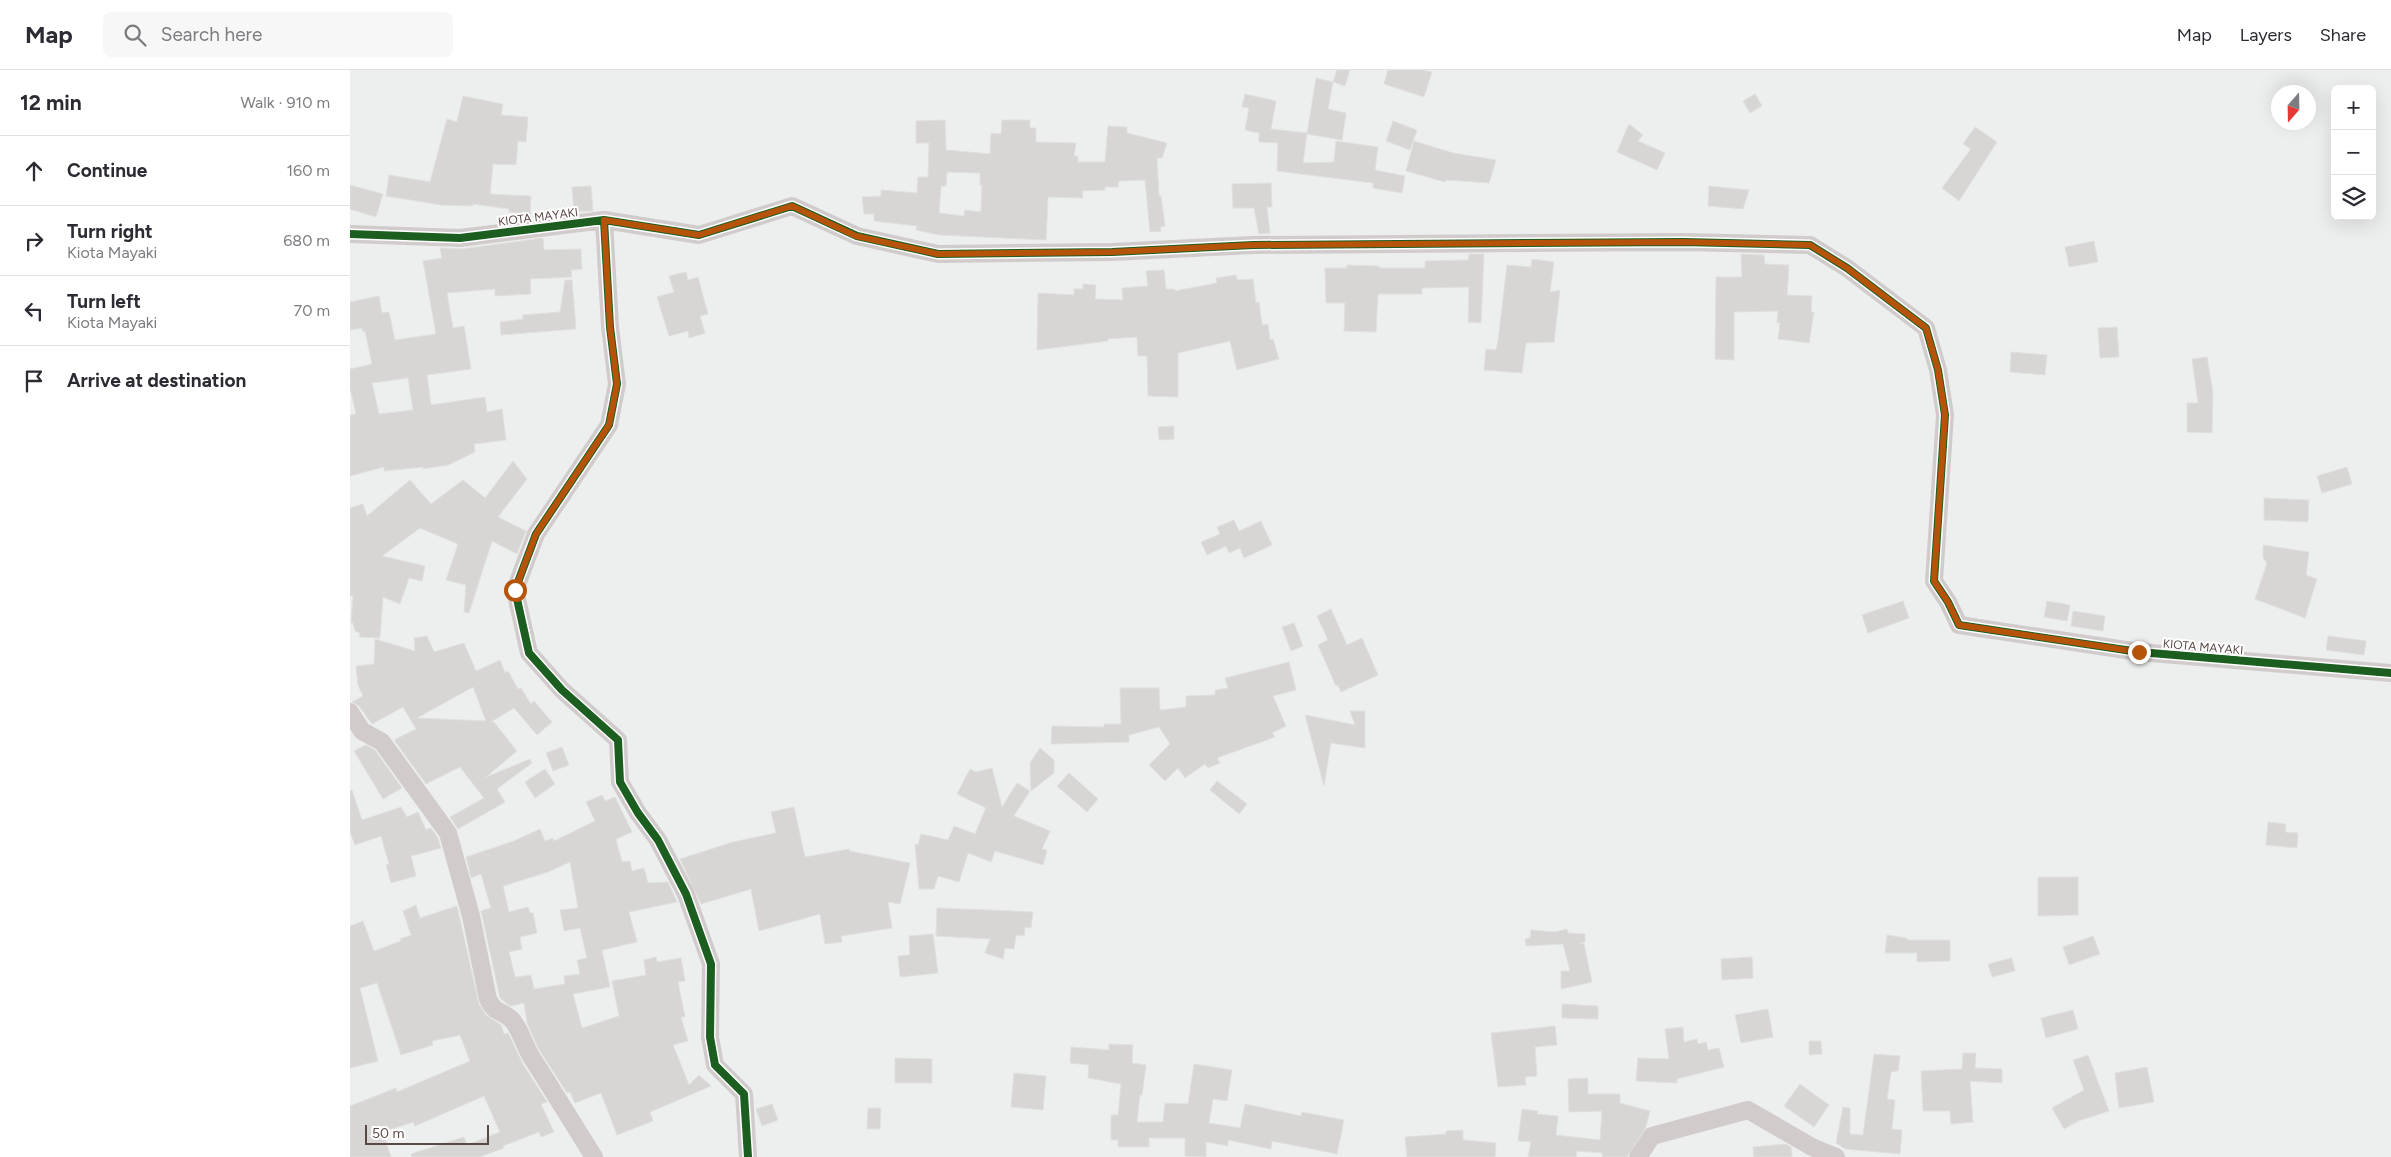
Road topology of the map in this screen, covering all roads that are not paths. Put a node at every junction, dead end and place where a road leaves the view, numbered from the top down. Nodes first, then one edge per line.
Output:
1 (604, 220) junction
2 (350, 234) edge
3 (2391, 673) edge
4 (350, 712) edge
5 (594, 1157) edge
6 (748, 1157) edge
7 (1638, 1157) edge
8 (1836, 1157) edge

1 - 2 street, KIOTA MAYAKI
1 - 3 street, KIOTA MAYAKI
1 - 6 street
4 - 5 street
7 - 8 street

